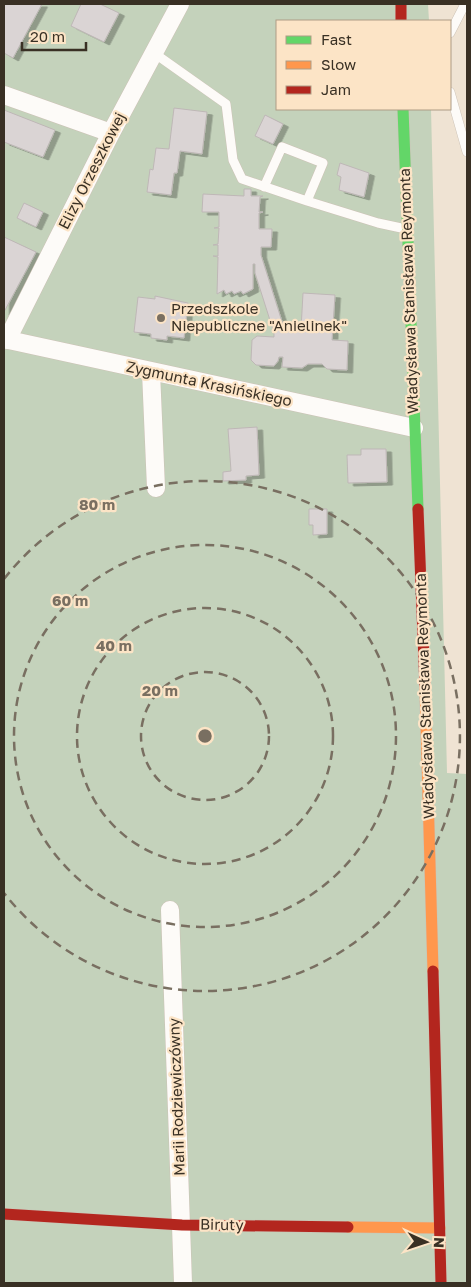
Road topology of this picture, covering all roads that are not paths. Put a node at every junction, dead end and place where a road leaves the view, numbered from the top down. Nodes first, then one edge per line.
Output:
1 (180, 4) edge
2 (401, 4) edge
3 (465, 4) edge
4 (401, 20) edge
5 (451, 31) edge
6 (154, 53) junction
7 (4, 95) edge
8 (451, 96) edge
9 (403, 110) edge
10 (111, 133) junction
11 (467, 152) edge
12 (264, 187) junction
13 (308, 201) junction
14 (406, 229) junction
15 (5, 340) edge
16 (151, 372) junction
17 (414, 428) junction
18 (156, 488) dead end
19 (170, 910) dead end
20 (4, 1214) edge
21 (182, 1225) junction
22 (440, 1228) junction
23 (184, 1283) edge
24 (440, 1283) edge

1 - 6 street, Elizy Orzeszkowej
2 - 4 street
3 - 5 lane
6 - 10 street, Elizy Orzeszkowej
6 - 12 lane
7 - 10 street
8 - 11 lane
9 - 14 street, Władysława Stanisława Reymonta
10 - 15 street, Elizy Orzeszkowej
12 - 13 lane
12 - 13 lane
13 - 14 lane
14 - 17 street, Władysława Stanisława Reymonta
15 - 16 street, Zygmunta Krasińskiego
16 - 17 street, Zygmunta Krasińskiego
16 - 18 street
17 - 22 street, Władysława Stanisława Reymonta
19 - 21 street, Marii Rodziewiczówny
20 - 21 street, Biruty
21 - 22 street, Biruty
21 - 23 street, Marii Rodziewiczówny
22 - 24 street, Władysława Stanisława Reymonta

